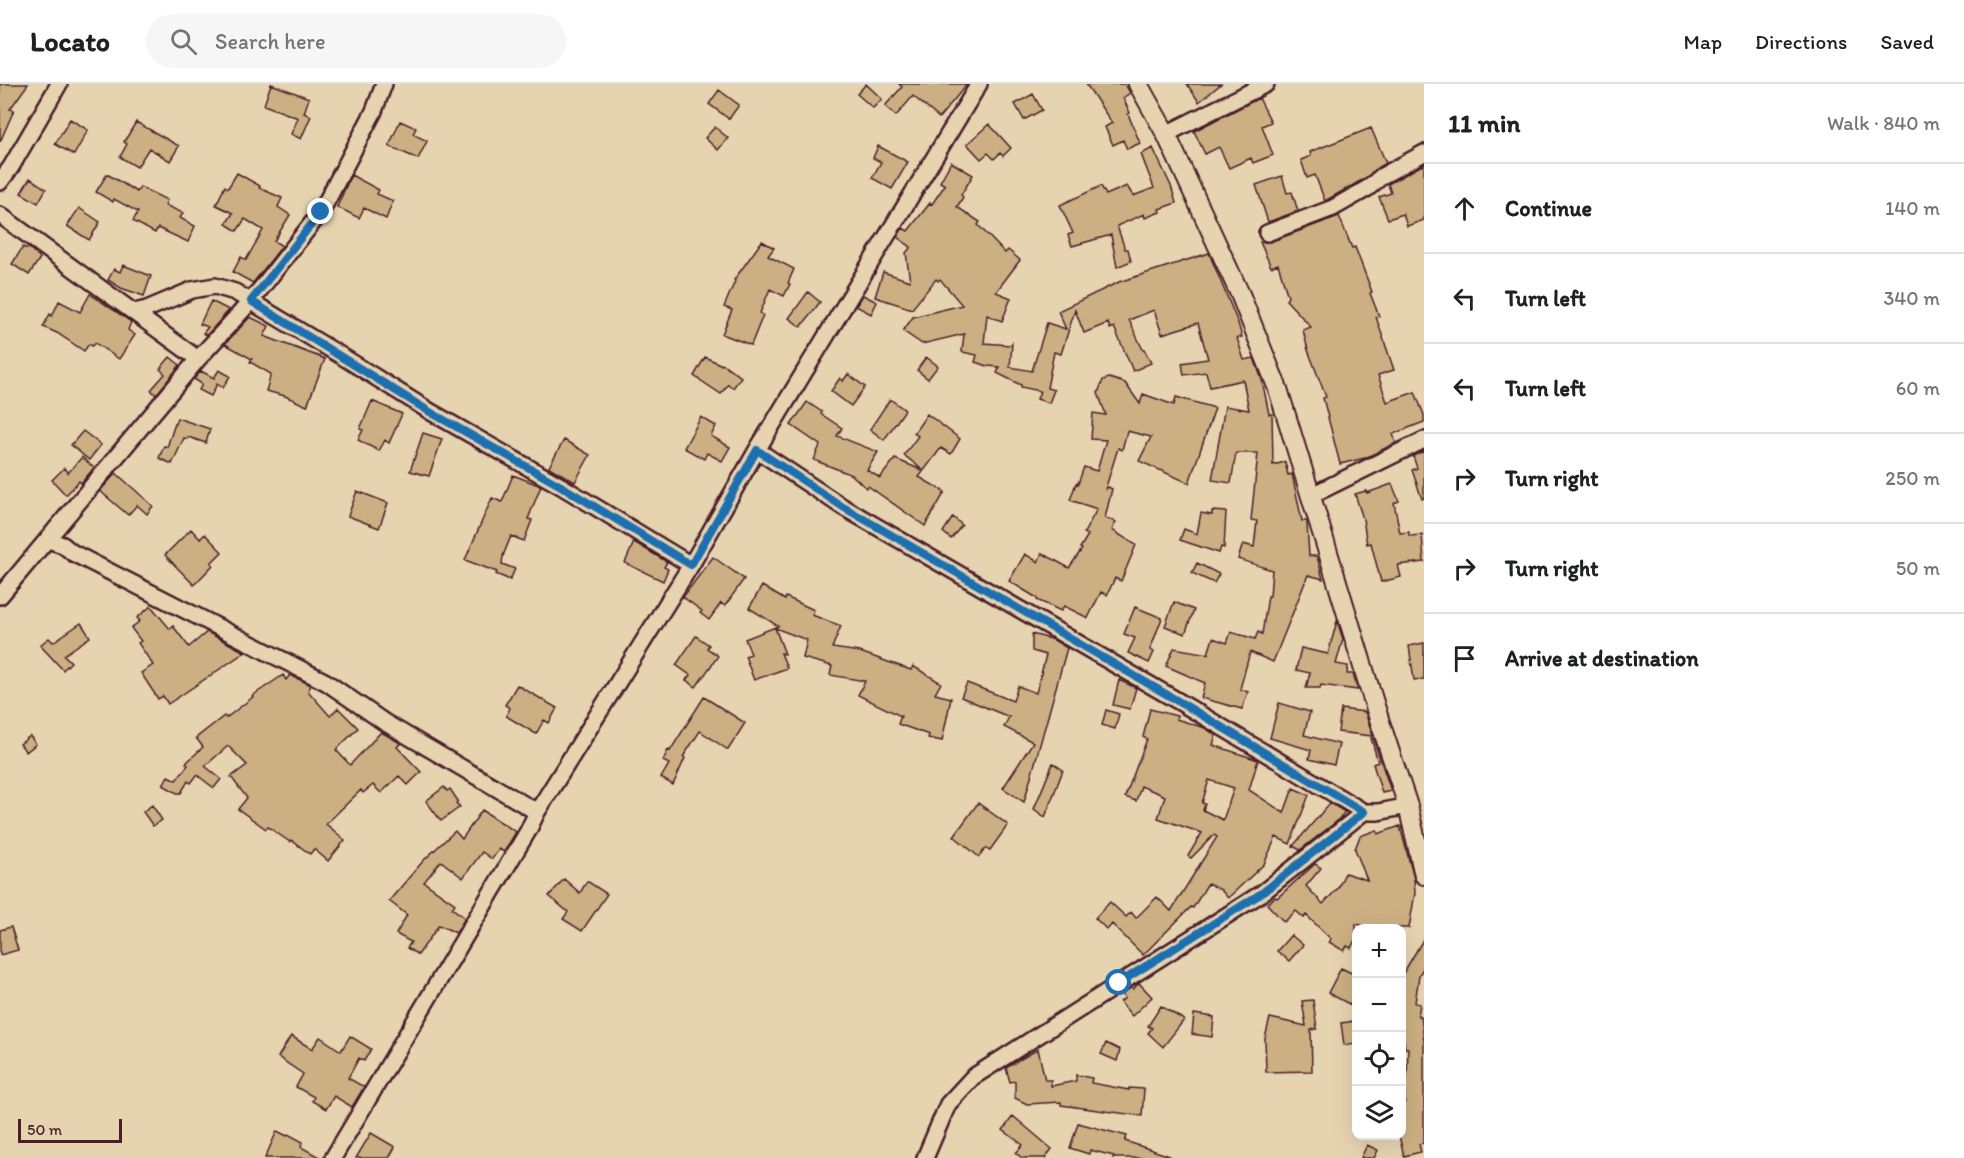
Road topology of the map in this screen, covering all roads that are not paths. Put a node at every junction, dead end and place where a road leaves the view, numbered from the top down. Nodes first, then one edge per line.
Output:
1 (59, 84) edge
2 (384, 84) edge
3 (979, 84) edge
4 (1138, 84) edge
5 (1266, 84) edge
6 (1166, 134) junction
7 (1424, 153) edge
8 (0, 182) edge
9 (0, 215) edge
10 (1267, 233) dead end
11 (251, 301) junction
12 (134, 312) junction
13 (198, 359) junction
14 (1424, 440) edge
15 (757, 450) junction
16 (1310, 495) junction
17 (48, 540) junction
18 (691, 565) junction
19 (0, 596) edge
20 (1408, 806) junction
21 (537, 812) junction
22 (1364, 812) junction
23 (1424, 875) edge
24 (333, 1158) edge
25 (925, 1158) edge

1 - 8 street
2 - 11 street
3 - 15 street
4 - 6 main road
5 - 6 street
6 - 16 main road
7 - 10 street
9 - 12 street
11 - 12 street
11 - 13 street
11 - 18 street
12 - 13 street
13 - 17 street
14 - 16 street
15 - 18 street
15 - 22 street
16 - 20 main road
17 - 19 street
17 - 21 street
18 - 21 street
20 - 22 street
20 - 23 main road
21 - 24 street
22 - 25 street

